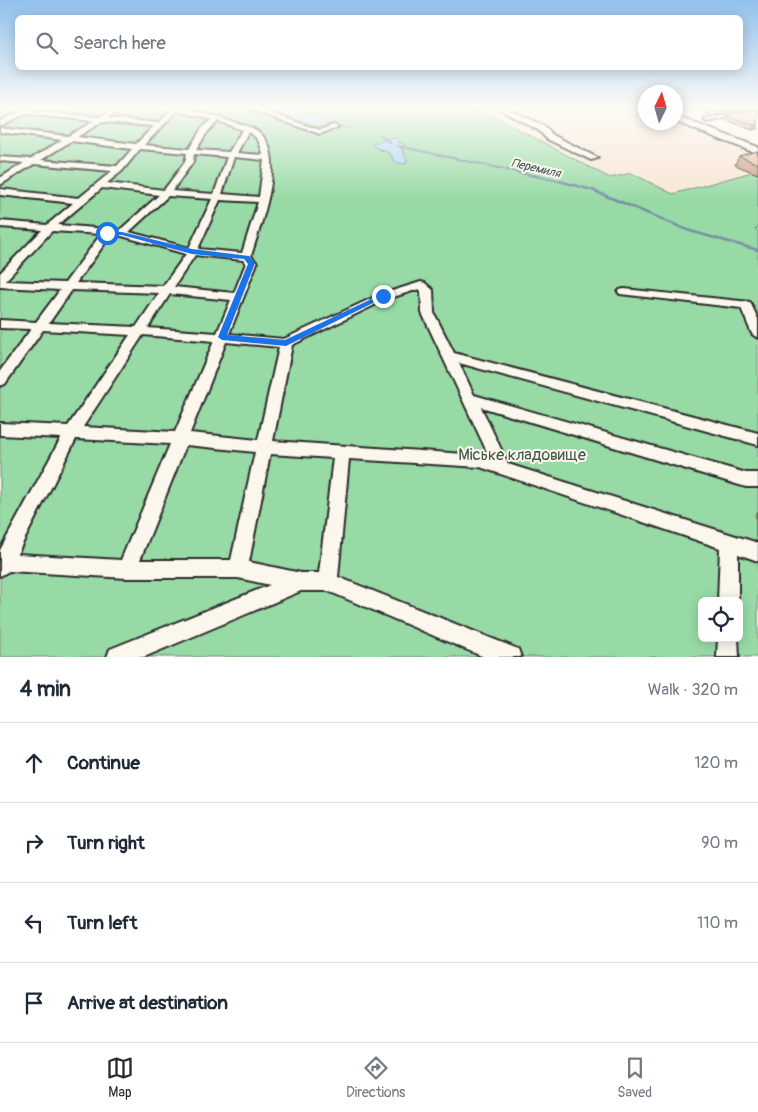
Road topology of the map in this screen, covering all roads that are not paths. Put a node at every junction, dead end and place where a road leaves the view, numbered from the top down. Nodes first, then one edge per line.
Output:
1 (68, 139) joint
2 (147, 139) edge
3 (200, 139) edge
4 (241, 139) edge
5 (261, 139) edge
6 (553, 139) edge
7 (726, 139) edge
8 (138, 147) junction
9 (758, 151) edge
10 (191, 152) junction
11 (231, 156) junction
12 (0, 158) edge
13 (269, 158) junction
14 (594, 158) dead end
15 (31, 161) junction
16 (119, 169) junction
17 (0, 182) edge
18 (100, 185) junction
19 (0, 192) edge
20 (166, 193) junction
21 (216, 197) junction
22 (262, 200) junction
23 (80, 202) junction
24 (0, 224) edge
25 (50, 229) junction
26 (107, 233) junction
27 (122, 234) junction
28 (192, 252) junction
29 (246, 257) junction
30 (0, 280) edge
31 (0, 284) edge
32 (69, 286) junction
33 (166, 290) junction
34 (624, 292) dead end
35 (237, 297) junction
36 (0, 324) edge
37 (40, 326) junction
38 (139, 331) junction
39 (758, 334) edge
40 (222, 337) junction
41 (286, 343) junction
42 (449, 356) junction
43 (0, 381) edge
44 (471, 400) junction
45 (0, 430) edge
46 (72, 432) junction
47 (180, 438) junction
48 (758, 439) edge
49 (263, 447) junction
50 (342, 452) junction
51 (503, 469) junction
52 (758, 480) edge
53 (729, 542) junction
54 (758, 552) edge
55 (1, 565) edge
56 (238, 568) junction
57 (127, 569) junction
58 (302, 582) junction
59 (328, 582) junction
60 (728, 597) edge
61 (728, 642) edge
62 (118, 657) edge
63 (510, 657) edge
64 (728, 657) edge

1 - 8 lane
1 - 15 lane
2 - 8 lane
3 - 10 lane
4 - 11 lane
5 - 13 lane
6 - 14 lane
7 - 9 main road
8 - 10 lane
8 - 16 lane
10 - 11 lane
10 - 20 lane
11 - 13 lane
11 - 21 lane
12 - 15 lane
13 - 22 lane
15 - 16 lane
15 - 17 lane
16 - 18 lane
18 - 20 lane
18 - 23 lane
19 - 23 lane
20 - 21 lane
20 - 27 lane
21 - 22 lane
21 - 28 lane
22 - 29 lane
23 - 25 lane
24 - 25 lane
25 - 26 lane
25 - 30 lane
26 - 27 lane
26 - 32 lane
27 - 28 lane
28 - 29 lane
28 - 33 lane
29 - 35 lane
31 - 32 lane
32 - 33 lane
32 - 37 lane
33 - 35 lane
33 - 38 lane
34 - 39 lane
35 - 40 lane
36 - 37 lane
37 - 38 lane
37 - 43 lane
38 - 40 lane
38 - 46 lane
40 - 41 lane
40 - 47 lane
41 - 42 lane
41 - 49 lane
42 - 44 lane
42 - 48 lane
44 - 51 lane
44 - 52 lane
45 - 46 lane
46 - 47 lane
46 - 55 lane
47 - 49 lane
47 - 57 lane
49 - 50 lane
49 - 56 lane
50 - 51 lane
50 - 59 lane
51 - 53 lane
53 - 54 lane
53 - 60 lane
55 - 57 lane
56 - 57 lane
56 - 58 lane
58 - 59 lane
58 - 62 lane
59 - 63 lane
61 - 64 lane

